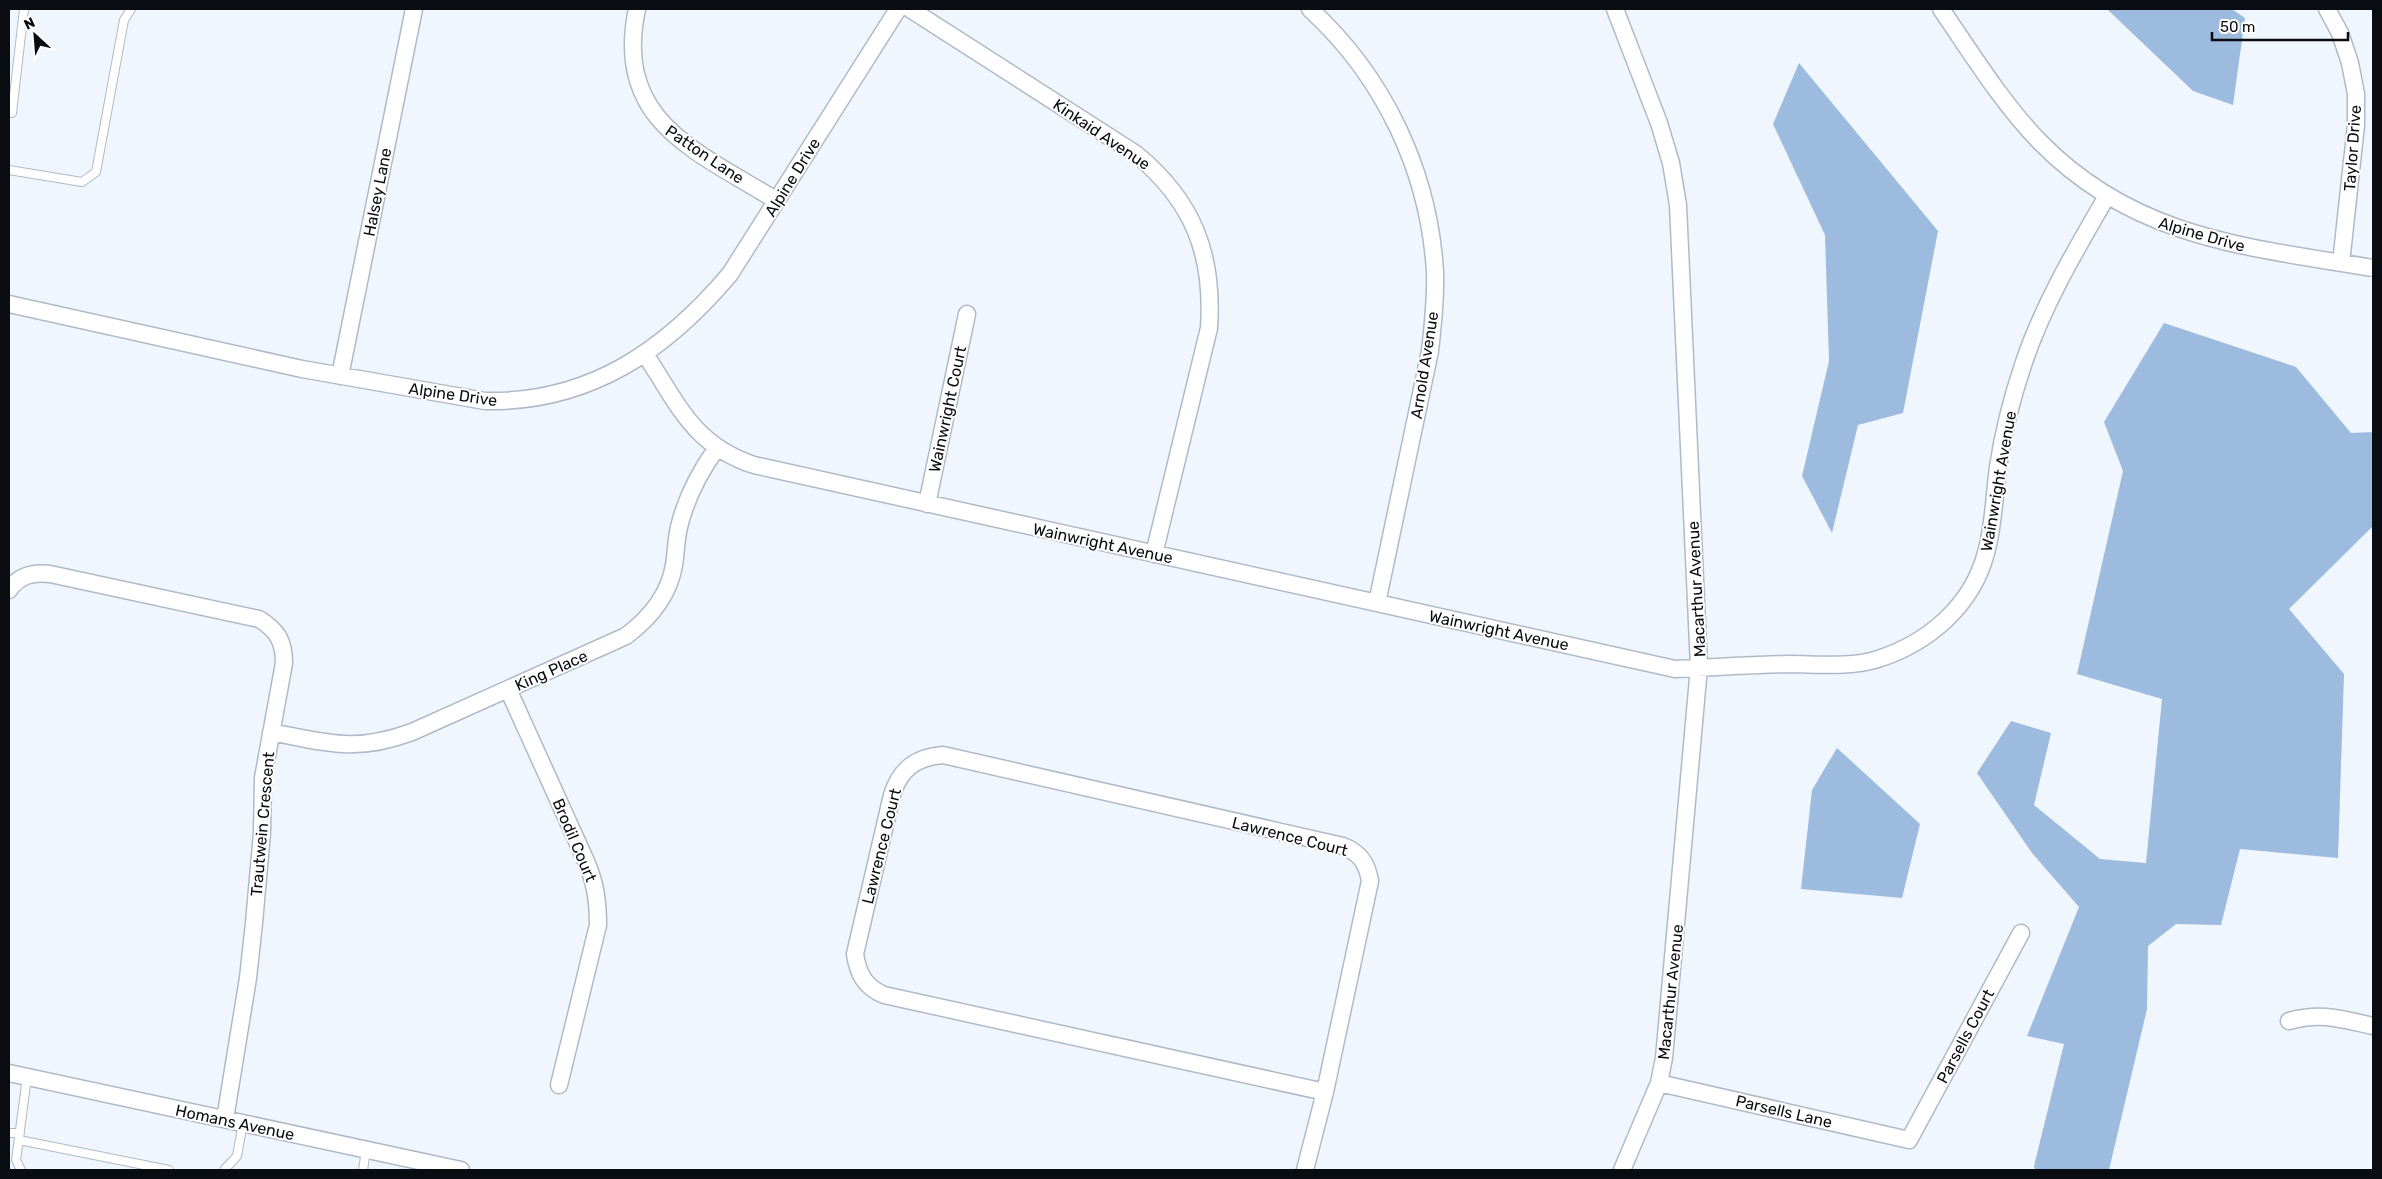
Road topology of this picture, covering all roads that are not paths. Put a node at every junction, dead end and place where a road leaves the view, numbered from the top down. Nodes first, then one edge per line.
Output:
1 (24, 9) edge
2 (132, 9) edge
3 (414, 9) edge
4 (637, 9) edge
5 (898, 9) edge
6 (910, 9) edge
7 (1310, 9) edge
8 (1615, 9) edge
9 (1941, 9) edge
10 (2327, 9) edge
11 (11, 112) edge
12 (9, 170) edge
13 (2107, 196) junction
14 (777, 201) junction
15 (2340, 263) junction
16 (2373, 268) edge
17 (9, 304) edge
18 (967, 314) dead end
19 (645, 354) junction
20 (340, 376) junction
21 (716, 449) junction
22 (927, 504) junction
23 (1154, 554) junction
24 (9, 590) edge
25 (1377, 603) junction
26 (1699, 667) junction
27 (508, 690) junction
28 (271, 732) junction
29 (2021, 933) dead end
30 (2289, 1021) dead end
31 (2373, 1026) edge
32 (9, 1073) edge
33 (27, 1077) junction
34 (1660, 1083) junction
35 (559, 1085) dead end
36 (1325, 1092) junction
37 (225, 1120) junction
38 (243, 1123) junction
39 (9, 1133) edge
40 (19, 1136) junction
41 (1909, 1140) joint
42 (366, 1150) junction
43 (451, 1169) edge
44 (21, 1170) edge
45 (169, 1170) edge
46 (224, 1170) edge
47 (363, 1170) edge
48 (1305, 1170) edge
49 (1622, 1170) edge

1 - 11 lane
2 - 12 lane
3 - 20 street, Halsey Lane
4 - 14 street, Patton Lane
5 - 14 street, Alpine Drive
6 - 23 street, Kinkaid Avenue
7 - 25 street, Arnold Avenue
8 - 26 street, Macarthur Avenue
9 - 13 street, Alpine Drive
10 - 15 street, Taylor Drive
13 - 15 street, Alpine Drive
13 - 26 street, Wainwright Avenue
14 - 19 street, Alpine Drive
15 - 16 street, Alpine Drive
17 - 20 street, Alpine Drive
18 - 22 street, Wainwright Court
19 - 20 street, Alpine Drive
19 - 21 street, Wainwright Avenue
21 - 22 street, Wainwright Avenue
21 - 27 street, King Place
22 - 23 street, Wainwright Avenue
23 - 25 street, Wainwright Avenue
24 - 28 street, Trautwein Crescent
25 - 26 street, Wainwright Avenue
26 - 34 street, Macarthur Avenue
27 - 28 street, King Place
27 - 35 street, Brodil Court
28 - 37 street, Trautwein Crescent
29 - 41 street, Parsells Court
30 - 31 street
32 - 33 street, Homans Avenue
33 - 37 street, Homans Avenue
33 - 40 lane
34 - 41 street, Parsells Lane
34 - 49 street, Macarthur Avenue
36 - 36 street, Lawrence Court
36 - 48 street, Lawrence Court
37 - 38 street, Homans Avenue
38 - 42 street, Homans Avenue
38 - 46 lane
39 - 40 lane
40 - 44 lane
40 - 45 lane
42 - 43 street, Homans Avenue
42 - 47 lane

